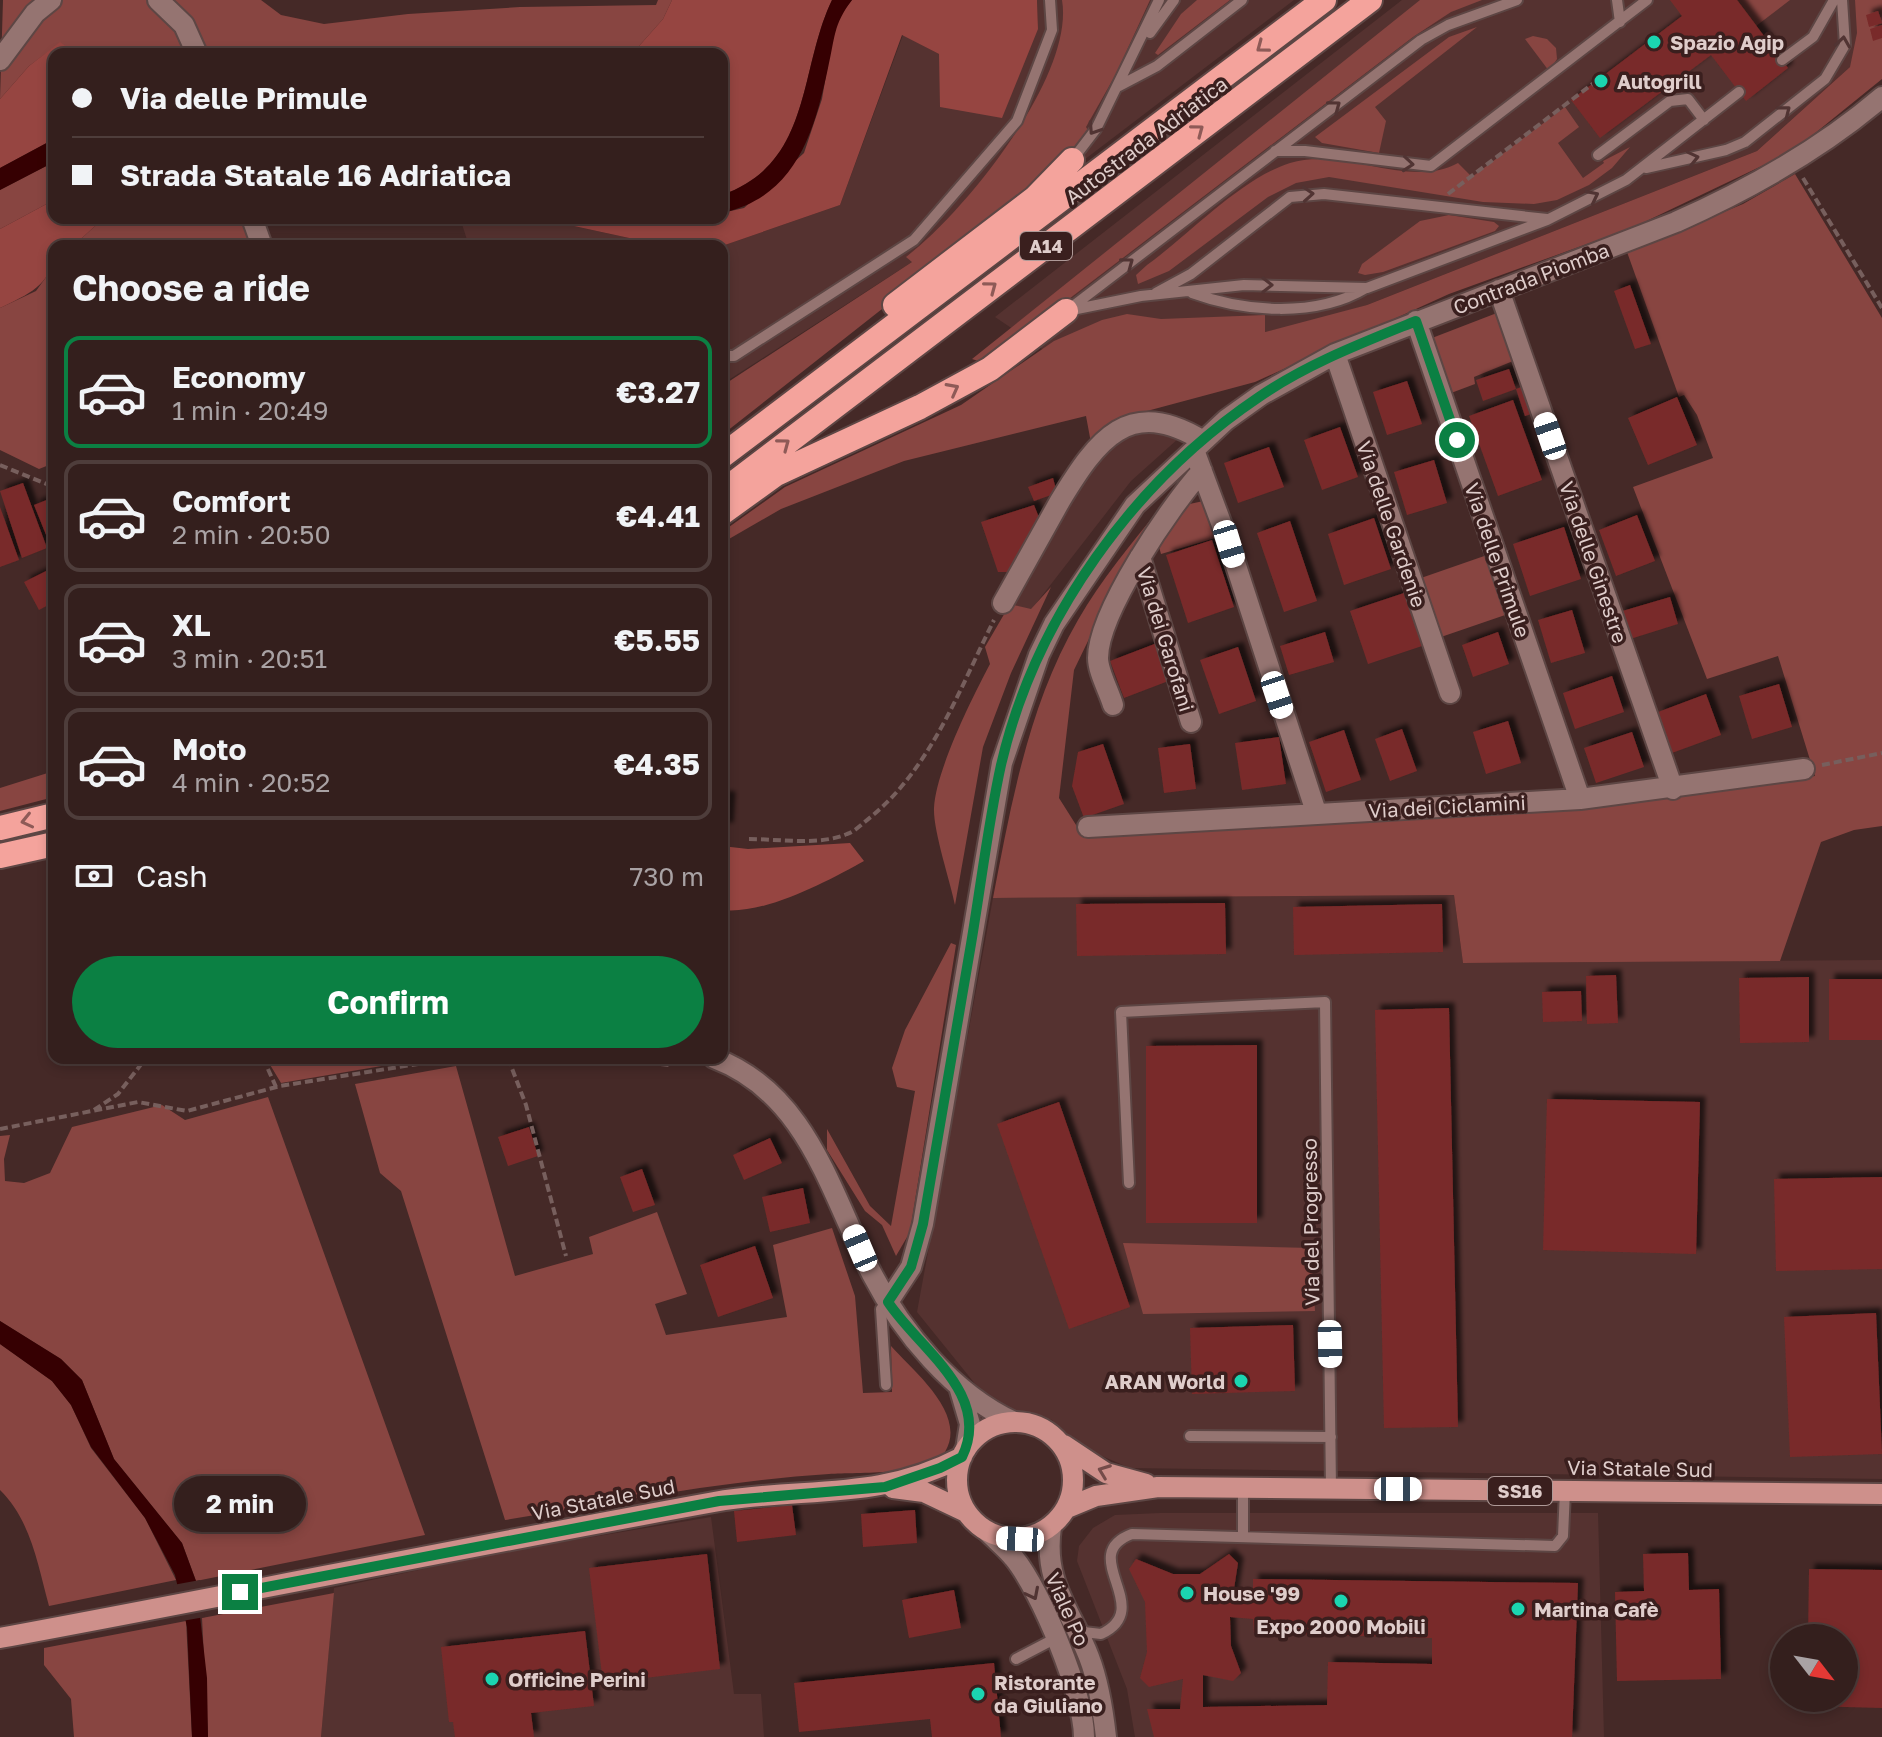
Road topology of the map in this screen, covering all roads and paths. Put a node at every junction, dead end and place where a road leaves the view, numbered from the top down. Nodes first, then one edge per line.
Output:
1 (51, 0) edge
2 (158, 0) edge
3 (1050, 0) edge
4 (1159, 0) edge
5 (1174, 0) edge
6 (1242, 0) edge
7 (1324, 0) edge
8 (1370, 0) edge
9 (1517, 0) edge
10 (1617, 0) edge
11 (1647, 0) edge
12 (1834, 0) edge
13 (1842, 0) edge
14 (1620, 22) junction
15 (1139, 47) junction
16 (194, 48) edge
17 (0, 60) edge
18 (1782, 60) dead end
19 (1599, 79) dead end
20 (1118, 87) junction
21 (1739, 92) dead end
22 (1882, 97) edge
23 (1704, 120) junction
24 (1275, 151) junction
25 (1598, 155) dead end
26 (1072, 160) joint
27 (1793, 163) junction
28 (1640, 169) junction
29 (1434, 205) junction
30 (1547, 220) junction
31 (1367, 288) junction
32 (1499, 290) junction
33 (1190, 292) junction
34 (1151, 296) junction
35 (1882, 308) edge
36 (1066, 311) junction
37 (1416, 321) junction
38 (1335, 354) junction
39 (728, 356) edge
40 (838, 368) junction
41 (1198, 446) junction
42 (728, 451) edge
43 (0, 465) edge
44 (1202, 471) junction
45 (48, 485) edge
46 (728, 487) edge
47 (728, 509) edge
48 (1140, 557) junction
49 (1003, 603) joint
50 (1450, 693) dead end
51 (1113, 705) dead end
52 (1191, 722) dead end
53 (1882, 753) edge
54 (1804, 769) joint
55 (1673, 789) junction
56 (1580, 799) junction
57 (1316, 812) junction
58 (48, 816) edge
59 (1088, 827) dead end
60 (0, 828) edge
61 (749, 839) dead end
62 (48, 845) edge
63 (0, 856) edge
64 (141, 1064) edge
65 (266, 1064) edge
66 (418, 1064) edge
67 (510, 1064) edge
68 (724, 1064) edge
69 (276, 1087) junction
70 (92, 1111) junction
71 (0, 1129) edge
72 (1129, 1183) dead end
73 (566, 1256) dead end
74 (888, 1302) junction
75 (886, 1385) dead end
76 (958, 1386) junction
77 (1014, 1422) junction
78 (1190, 1436) dead end
79 (1331, 1437) junction
80 (1057, 1439) junction
81 (964, 1453) junction
82 (885, 1487) junction
83 (1158, 1487) junction
84 (1243, 1488) junction
85 (1331, 1489) junction
86 (1565, 1491) junction
87 (1882, 1494) edge
88 (1067, 1508) junction
89 (966, 1512) junction
90 (1051, 1527) junction
91 (988, 1532) junction
92 (1243, 1536) junction
93 (1077, 1631) junction
94 (0, 1638) edge
95 (1055, 1638) junction
96 (1016, 1659) dead end
97 (1084, 1737) edge
98 (1106, 1737) edge

1 - 17 street
2 - 16 street
3 - 39 lane
4 - 15 lane
5 - 15 lane
6 - 20 lane
7 -> 40 highway, Autostrada Adriatica / A14
46 -> 8 highway, Autostrada Adriatica / A14
24 -> 9 lane
10 - 14 lane
11 - 14 lane
12 - 18 lane
28 -> 13 lane
24 -> 14 lane
15 - 20 lane
19 - 29 path
20 -> 26 lane
21 - 23 lane
22 - 27 street, Contrada Piomba
23 - 25 lane
23 - 28 lane
36 -> 24 lane
26 - 40 highway
27 - 32 street, Contrada Piomba
27 - 35 path
30 -> 28 lane
29 - 30 lane
34 -> 29 lane
30 - 31 lane
33 -> 31 lane
31 - 33 lane
32 - 37 street, Contrada Piomba
32 - 55 street, Via delle Ginestre
33 - 34 lane
34 - 36 lane
47 -> 36 highway
37 - 38 street, Contrada Piomba
37 - 56 street, Via delle Primule
38 - 41 street, Contrada Piomba
38 - 50 street, Via delle Gardenie
40 - 42 highway, Autostrada Adriatica / A14
41 - 44 street
41 - 49 street
41 - 74 street, Contrada Piomba
43 - 45 path
44 - 48 street
44 - 57 street
48 - 51 street
48 - 52 street, Via dei Garofani
49 - 61 path
53 - 54 path
54 - 55 street, Via dei Ciclamini
55 - 56 street, Via dei Ciclamini
56 - 57 street, Via dei Ciclamini
57 - 59 street, Via dei Ciclamini
58 -> 60 highway
62 - 63 highway
64 - 70 path
65 - 69 path
66 - 69 path
67 - 73 path
68 - 74 street
69 - 70 path
70 - 71 path
72 - 79 lane, Via del Progresso
74 - 75 lane
74 - 76 street
76 - 77 street
76 - 81 street
77 - 80 main road, SS16
77 - 81 main road
78 - 79 lane
79 - 85 lane, Via del Progresso
83 -> 80 main road, SS16
80 - 88 main road
81 - 82 main road
81 - 89 main road
82 - 89 main road
82 - 94 main road, Via Statale Sud
83 - 84 main road, Via Statale Sud / SS16
83 - 88 main road, SS16
84 - 85 main road, Via Statale Sud / SS16
84 - 92 lane
85 - 86 main road, Via Statale Sud / SS16
86 - 87 main road, Via Statale Sud / SS16
86 - 92 lane
88 - 90 main road
89 - 91 main road
90 - 91 main road
90 - 93 street, Viale Po
91 -> 95 street, Viale Po
92 - 93 lane
93 - 95 lane
93 - 98 street, Viale Po
95 - 96 lane
95 - 97 street, Viale Po

